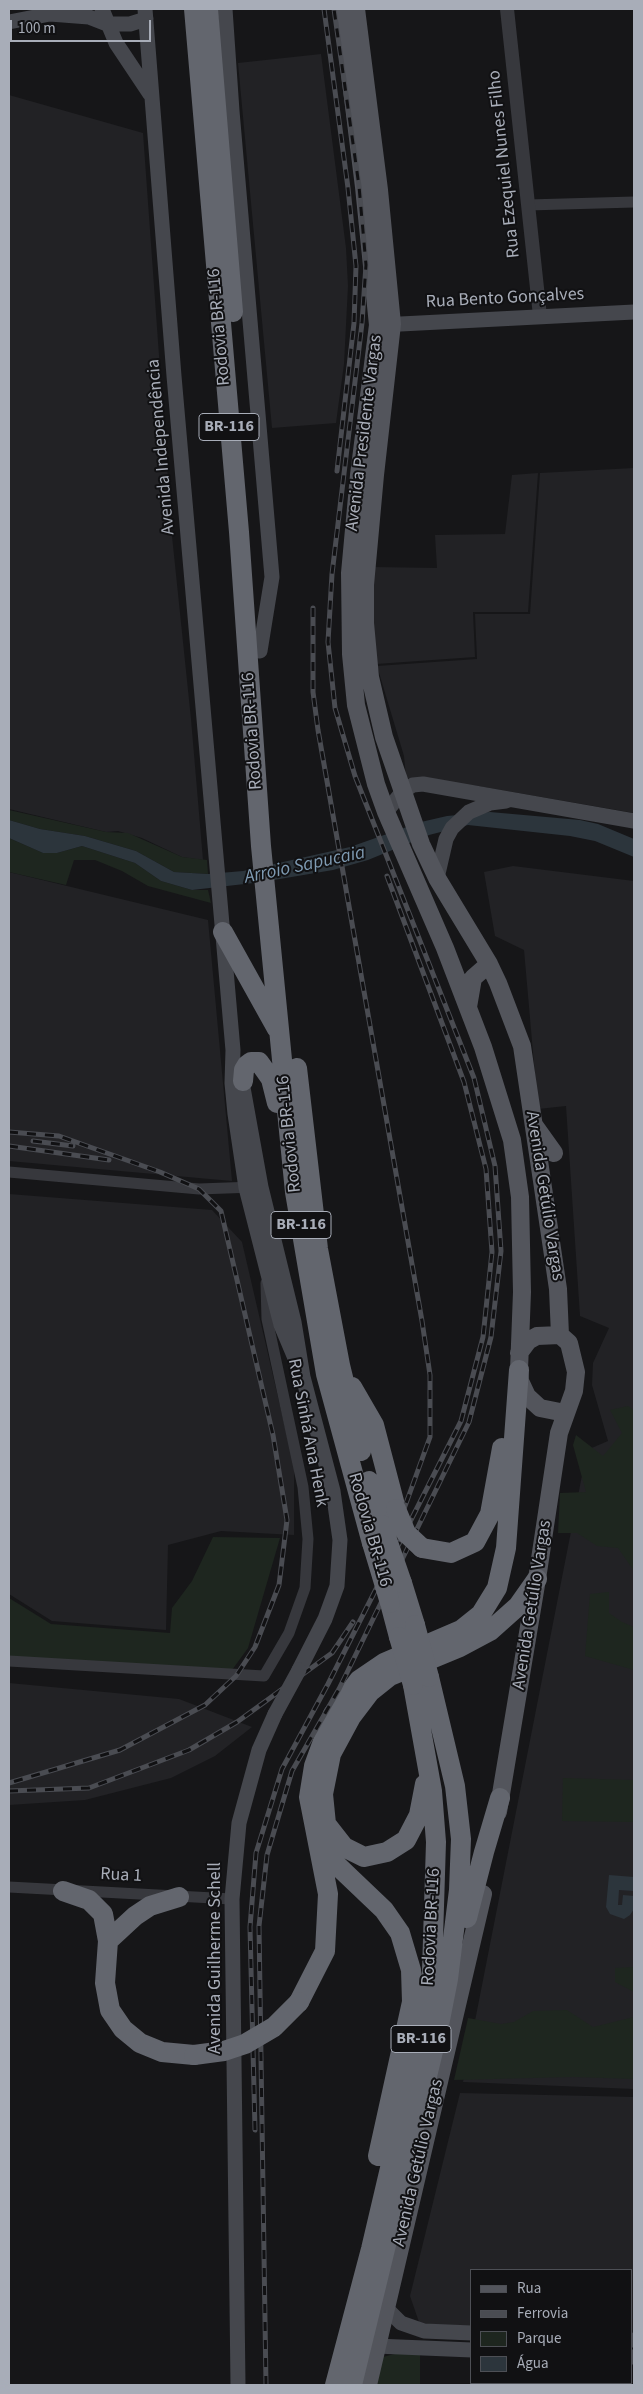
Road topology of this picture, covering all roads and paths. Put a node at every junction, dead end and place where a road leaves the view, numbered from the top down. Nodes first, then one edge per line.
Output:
1 (102, 9) edge
2 (194, 9) edge
3 (208, 9) edge
4 (225, 9) edge
5 (342, 9) edge
6 (356, 9) edge
7 (507, 9) edge
8 (146, 14) edge
9 (9, 22) edge
10 (106, 24) junction
11 (358, 83) junction
12 (151, 96) junction
13 (634, 202) edge
14 (528, 205) junction
15 (634, 312) edge
16 (540, 316) junction
17 (385, 324) junction
18 (366, 484) junction
19 (260, 651) junction
20 (370, 677) junction
21 (352, 679) junction
22 (405, 799) junction
23 (515, 800) junction
24 (387, 813) junction
25 (634, 821) edge
26 (266, 844) junction
27 (421, 844) joint
28 (402, 851) joint
29 (437, 878) junction
30 (219, 882) joint
31 (272, 899) junction
32 (223, 932) junction
33 (488, 964) junction
34 (468, 1007) junction
35 (281, 1036) junction
36 (233, 1050) junction
37 (243, 1081) junction
38 (532, 1123) junction
39 (554, 1152) dead end
40 (292, 1159) junction
41 (9, 1172) edge
42 (253, 1187) junction
43 (272, 1260) junction
44 (560, 1335) junction
45 (519, 1361) junction
46 (340, 1365) junction
47 (565, 1413) junction
48 (538, 1578) junction
49 (9, 1661) edge
50 (421, 1681) junction
51 (422, 1735) junction
52 (500, 1798) junction
53 (320, 1849) junction
54 (9, 1887) edge
55 (63, 1891) junction
56 (178, 1897) junction
57 (232, 1899) junction
58 (108, 1941) junction
59 (448, 1980) junction
60 (394, 2209) junction
61 (400, 2245) junction
62 (385, 2307) junction
63 (470, 2333) edge
64 (376, 2346) junction
65 (470, 2350) edge
66 (238, 2385) edge
67 (334, 2385) edge
68 (352, 2385) edge
69 (368, 2385) edge

1 - 10 main road
2 - 26 highway, Rodovia BR-116 / BR-116
3 - 19 highway, Rodovia BR-116 / BR-116
4 - 19 main road, Rodovia BR-116
5 - 11 main road, Avenida Presidente Vargas
6 - 11 main road, Avenida Presidente Vargas
7 - 14 street, Rua Ezequiel Nunes Filho
8 - 10 main road
8 - 12 main road, Avenida Independência
9 - 10 main road
10 - 12 main road
11 - 17 main road, Avenida Presidente Vargas
12 - 30 main road, Avenida Independência
13 - 14 street
14 - 16 street, Rua Ezequiel Nunes Filho
15 - 16 main road, Rua Bento Gonçalves
16 - 17 main road, Rua Bento Gonçalves
17 - 18 main road, Avenida Presidente Vargas
18 - 20 main road, Avenida Presidente Vargas
18 - 21 main road, Avenida Presidente Vargas
19 - 26 highway, Rodovia BR-116 / BR-116
20 - 21 main road
20 - 22 main road, Avenida Presidente Vargas
21 - 24 main road, Avenida Presidente Vargas
22 - 23 main road
22 - 24 main road
22 - 27 main road, Avenida Presidente Vargas
23 - 25 main road
23 - 29 main road
24 - 28 main road, Avenida Presidente Vargas
26 - 31 highway, Rodovia BR-116 / BR-116
27 - 29 main road, Avenida Getúlio Vargas
28 - 34 main road, Avenida Getúlio Vargas
29 - 33 main road, Avenida Getúlio Vargas
30 - 32 main road, Avenida Guilherme Schell
31 - 35 highway, Rodovia BR-116 / BR-116
31 - 46 highway, Rodovia BR-116 / BR-116
32 - 35 highway, BR-116
32 - 36 main road, Avenida Guilherme Schell
33 - 34 main road
33 - 38 main road, Avenida Getúlio Vargas
34 - 45 main road, Avenida Getúlio Vargas
35 - 40 highway, Rodovia BR-116 / BR-116
36 - 37 main road, Avenida Guilherme Schell
36 - 42 main road, Avenida Guilherme Schell
37 - 40 highway
37 - 42 main road, Avenida Guilherme Schell
38 - 39 main road
38 - 44 main road, Avenida Getúlio Vargas
40 - 50 highway, Rodovia BR-116 / BR-116, bridge
41 - 42 street
42 - 43 main road, Avenida Guilherme Schell
43 - 49 street, Rua Sinhá Ana Henk
43 - 57 main road, Avenida Guilherme Schell, bridge
44 - 45 main road
44 - 47 main road, Avenida Getúlio Vargas
45 - 46 highway, BR-116, bridge
45 - 47 main road
45 - 53 highway
46 - 50 highway, Rodovia BR-116 / BR-116, bridge
47 - 48 main road, Avenida Getúlio Vargas
48 - 51 highway, BR-116
48 - 52 main road, Avenida Getúlio Vargas
50 - 51 highway, Rodovia BR-116 / BR-116
50 - 59 highway, Rodovia BR-116 / BR-116
51 - 67 highway, Rodovia BR-116 / BR-116
52 - 59 highway, BR-116
52 - 61 main road, Avenida Getúlio Vargas
53 - 58 highway, bridge
53 - 67 highway, BR-116
54 - 55 street, Rua 1
55 - 56 street, Rua 1
55 - 58 highway
56 - 57 street, Rua 1
56 - 58 highway
57 - 66 main road, Avenida Guilherme Schell
59 - 60 highway, Rodovia BR-116 / BR-116
60 - 61 highway, BR-116
60 - 68 highway, Rodovia BR-116 / BR-116
61 - 62 main road, Avenida Getúlio Vargas
62 - 63 main road
62 - 64 main road, Avenida Getúlio Vargas
64 - 65 main road
64 - 69 main road, Avenida Getúlio Vargas

